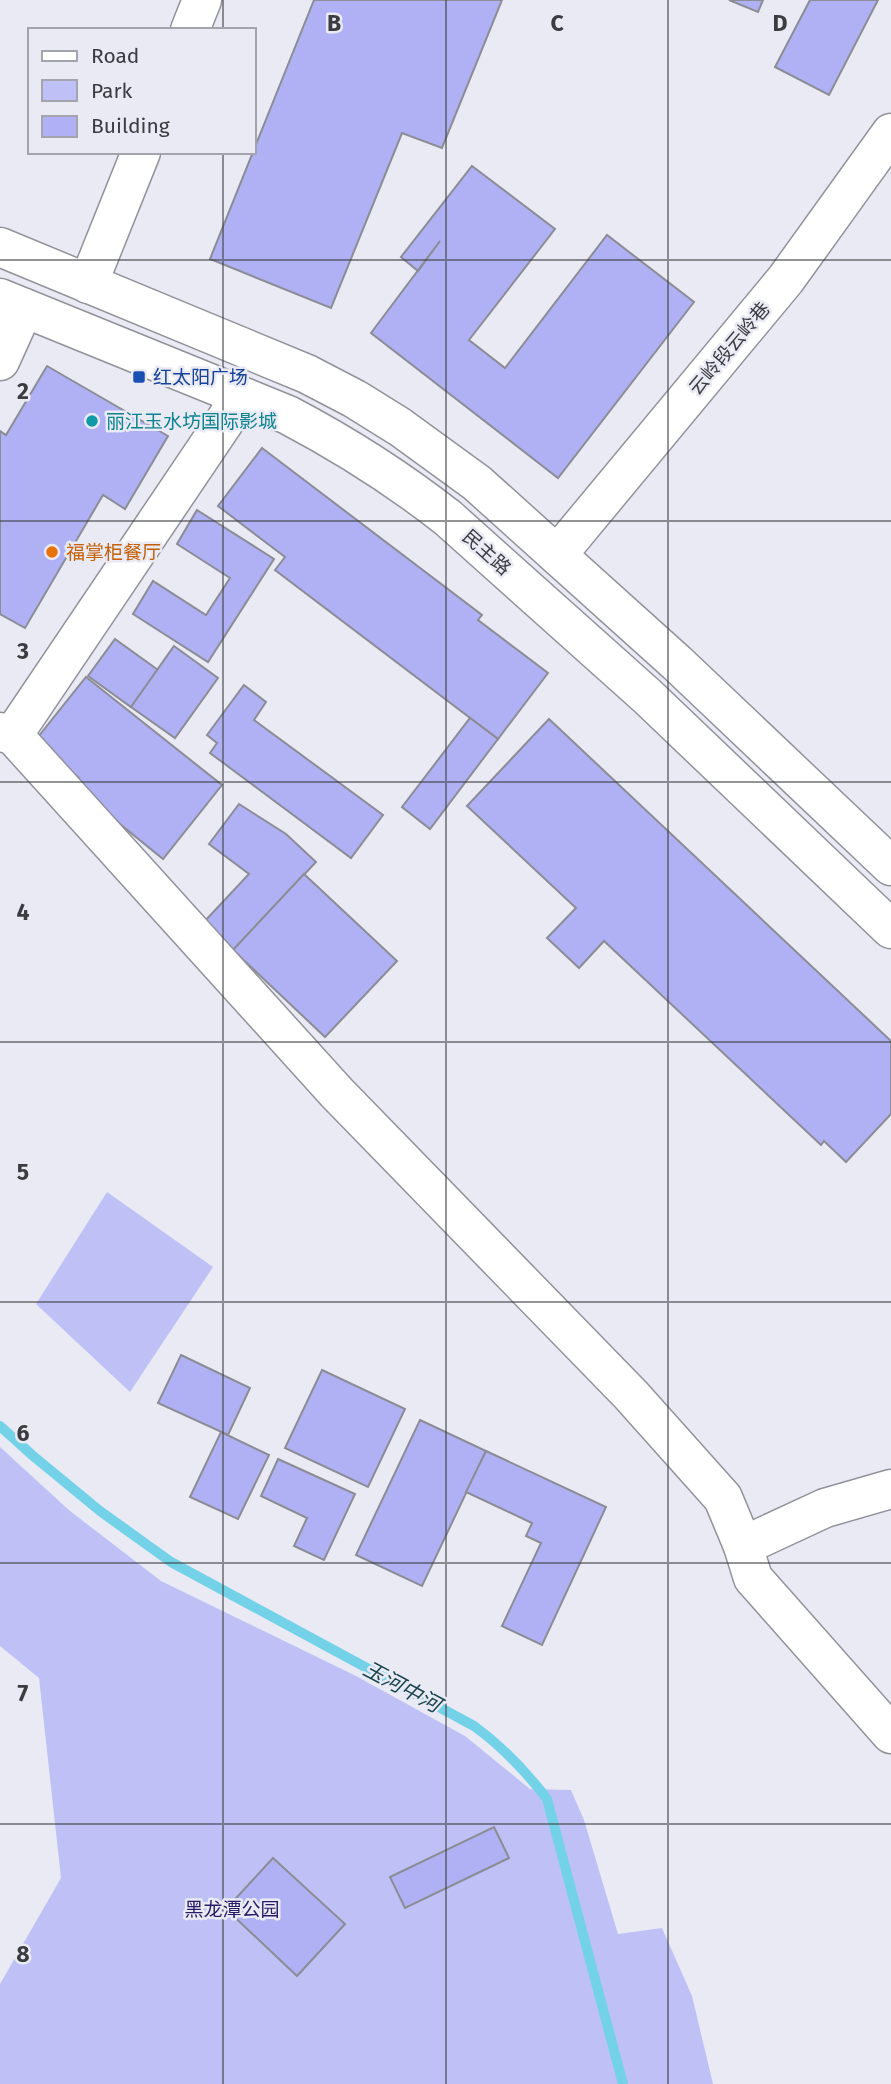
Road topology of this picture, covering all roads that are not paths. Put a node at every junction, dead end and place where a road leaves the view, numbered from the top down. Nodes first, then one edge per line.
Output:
1 (202, 0) edge
2 (191, 28) edge
3 (891, 133) edge
4 (140, 154) edge
5 (0, 247) edge
6 (88, 284) junction
7 (12, 303) edge
8 (0, 361) edge
9 (241, 397) junction
10 (557, 555) junction
11 (7, 733) edge
12 (891, 866) edge
13 (891, 929) edge
14 (891, 1489) edge
15 (743, 1546) junction
16 (891, 1734) edge

1 - 2 street
3 - 10 street, 云岭段云岭巷
4 - 6 street
5 - 6 street
6 - 10 street
7 - 8 street
7 - 9 street, 民主路
9 - 11 street
9 - 13 street, 民主路
10 - 12 street
11 - 15 street
14 - 15 street
15 - 16 street

